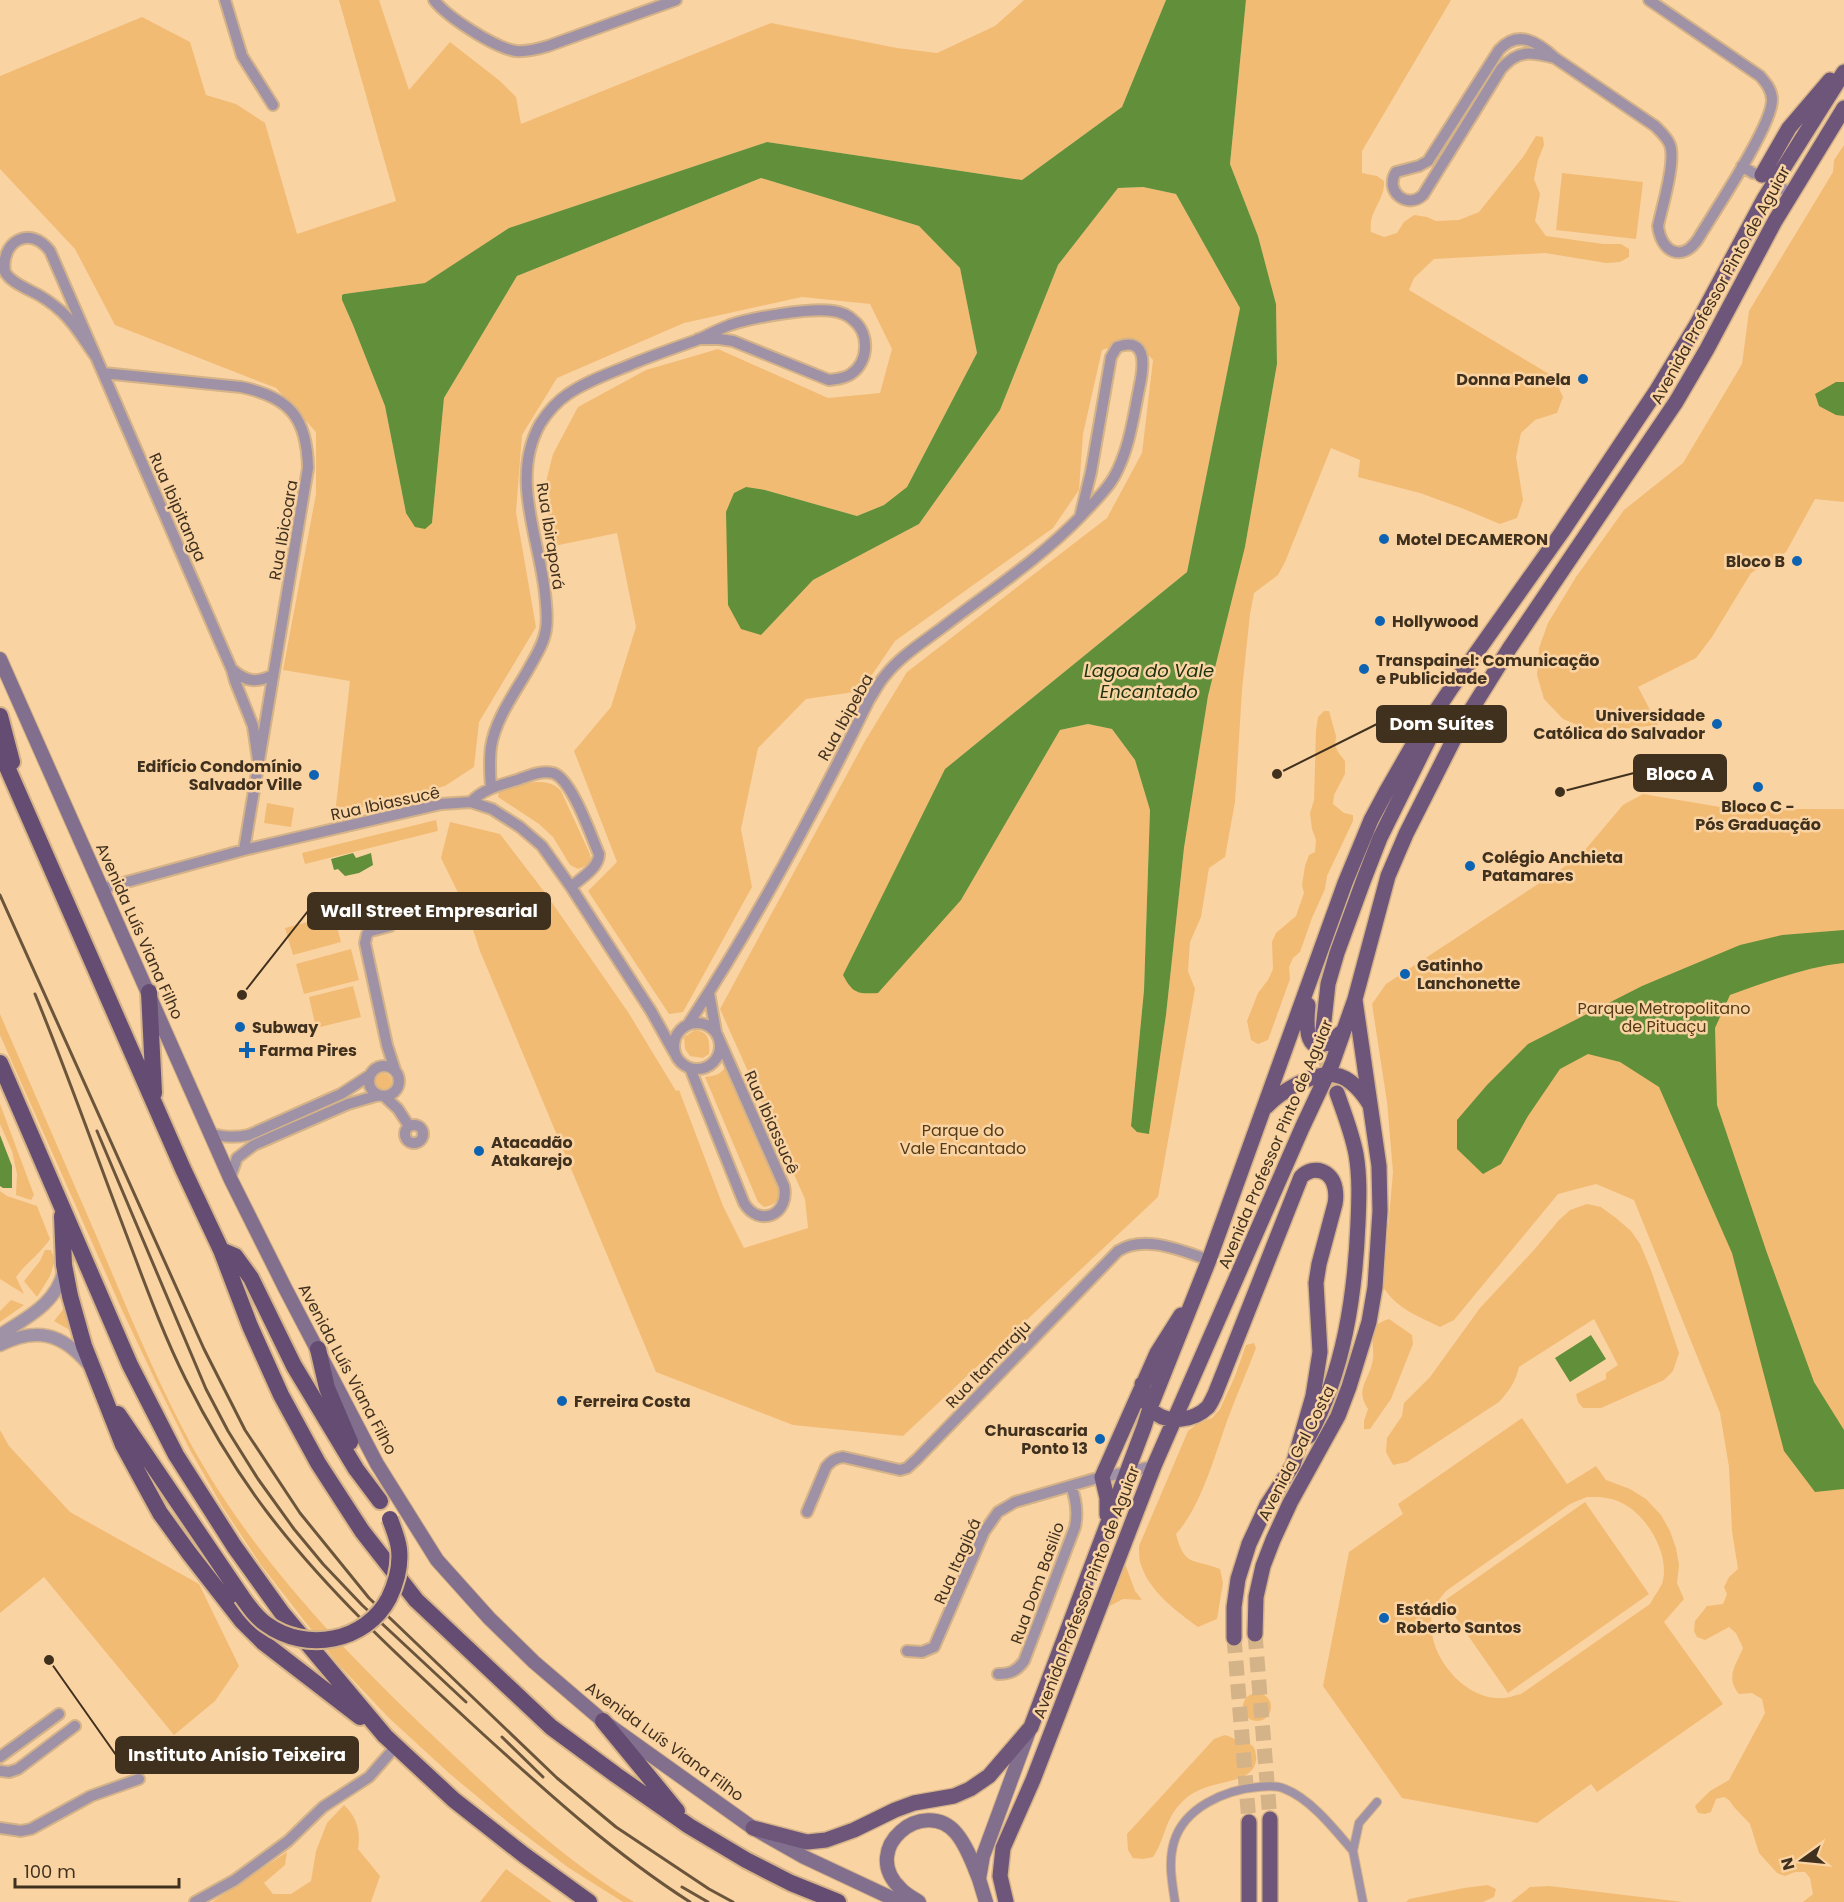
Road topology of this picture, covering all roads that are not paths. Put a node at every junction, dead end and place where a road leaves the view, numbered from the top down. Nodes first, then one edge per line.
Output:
1 (225, 0) edge
2 (434, 0) edge
3 (676, 0) edge
4 (1649, 0) edge
5 (1555, 58) junction
6 (1844, 64) edge
7 (1844, 72) edge
8 (273, 105) dead end
9 (1844, 108) edge
10 (1753, 147) junction
11 (1772, 158) junction
12 (1742, 166) junction
13 (1768, 179) junction
14 (1791, 194) junction
15 (698, 339) junction
16 (96, 357) junction
17 (103, 373) junction
18 (1080, 517) junction
19 (0, 659) edge
20 (232, 670) junction
21 (273, 675) junction
22 (1450, 690) junction
23 (0, 716) edge
24 (0, 751) edge
25 (259, 767) junction
26 (491, 788) junction
27 (22, 801) junction
28 (471, 802) junction
29 (244, 850) junction
30 (571, 887) junction
31 (101, 889) junction
32 (390, 926) dead end
33 (1311, 981) junction
34 (149, 992) junction
35 (709, 993) junction
36 (1355, 999) junction
37 (651, 1011) junction
38 (689, 1023) junction
39 (1323, 1030) tunnel mouth
40 (1344, 1031) junction
41 (678, 1032) junction
42 (717, 1036) junction
43 (387, 1045) junction
44 (674, 1052) junction
45 (0, 1063) edge
46 (690, 1068) junction
47 (395, 1070) junction
48 (374, 1071) junction
49 (1327, 1075) junction
50 (397, 1089) junction
51 (1288, 1089) junction
52 (1336, 1093) tunnel mouth
53 (381, 1095) junction
54 (155, 1103) junction
55 (1265, 1108) junction
56 (1372, 1108) junction
57 (398, 1109) junction
58 (409, 1126) dead end
59 (1302, 1128) junction
60 (210, 1133) junction
61 (230, 1178) junction
62 (61, 1207) junction
63 (221, 1250) junction
64 (1209, 1260) junction
65 (64, 1265) junction
66 (1197, 1290) junction
67 (0, 1335) edge
68 (0, 1345) edge
69 (318, 1349) junction
70 (94, 1371) junction
71 (1142, 1384) junction
72 (108, 1402) junction
73 (1150, 1408) junction
74 (1176, 1420) junction
75 (1293, 1465) junction
76 (1154, 1466) junction
77 (1127, 1472) junction
78 (1102, 1477) junction
79 (1071, 1486) junction
80 (380, 1502) junction
81 (807, 1512) dead end
82 (1107, 1526) junction
83 (1255, 1634) tunnel mouth
84 (1234, 1638) tunnel mouth
85 (907, 1651) dead end
86 (998, 1674) dead end
87 (59, 1714) dead end
88 (603, 1721) junction
89 (75, 1726) dead end
90 (1031, 1727) junction
91 (391, 1741) junction
92 (0, 1757) edge
93 (0, 1771) edge
94 (139, 1779) dead end
95 (1377, 1802) dead end
96 (1270, 1819) tunnel mouth
97 (1249, 1822) tunnel mouth
98 (689, 1826) junction
99 (0, 1828) edge
100 (753, 1828) junction
101 (1353, 1851) junction
102 (979, 1879) junction
103 (195, 1902) edge
104 (589, 1902) edge
105 (838, 1902) edge
106 (900, 1902) edge
107 (919, 1902) edge
108 (986, 1902) edge
109 (1006, 1902) edge
110 (1175, 1902) edge
111 (1249, 1902) edge
112 (1270, 1902) edge
113 (1363, 1902) edge

1 - 8 street
2 - 3 street
4 - 10 street
5 - 5 street
5 - 12 street
6 - 11 main road
7 - 13 main road, Avenida Professor Pinto de Aguiar
9 - 14 main road, Avenida Professor Pinto de Aguiar
10 - 11 street
10 - 12 street
11 - 13 main road
12 - 13 street
13 - 14 street
13 - 22 main road, Avenida Professor Pinto de Aguiar
14 - 36 main road, Avenida Professor Pinto de Aguiar
15 - 15 street, Rua Ibiraporá
15 - 26 street, Rua Ibiraporá
16 - 16 street, Rua Ibipitanga
16 - 17 street, Rua Ibipitanga
17 - 20 street, Rua Ibipitanga
17 - 21 street, Rua Ibicoara
18 - 18 street, Rua Ibipeba
18 - 35 street, Rua Ibipeba
19 - 31 main road, Avenida Luís Viana Filho
20 - 21 street
20 - 25 street, Rua Ibipitanga
21 - 25 street, Rua Ibicoara
22 - 33 main road, Avenida Professor Pinto de Aguiar
22 - 39 main road
23 - 27 highway
24 - 27 highway
25 - 29 street, Rua Ibicoara
26 - 28 street
26 - 30 street
27 - 54 highway
28 - 29 street, Rua Ibiassucê
28 - 30 street, Rua Ibiassucê
29 - 31 street, Rua Ibiassucê
30 - 37 street, Rua Ibiassucê
31 - 34 main road, Avenida Luís Viana Filho
32 - 43 street
33 - 40 main road
33 - 55 main road, Avenida Professor Pinto de Aguiar
34 - 54 highway
34 - 60 main road, Avenida Luís Viana Filho
35 - 38 street, Rua Ibipeba
35 - 42 street
36 - 40 main road, Avenida Professor Pinto de Aguiar
36 - 56 main road, Avenida Gal Costa
37 - 41 street, Rua Ibiassucê
37 - 44 street, Rua Ibiassucê
38 - 41 street
38 - 42 street
40 - 49 main road, Avenida Professor Pinto de Aguiar
41 - 44 street
42 - 46 street
42 - 46 street, Rua Ibiassucê
43 - 47 street
43 - 48 street
44 - 46 street
45 - 62 highway
47 - 48 street
47 - 50 street
48 - 53 street
48 - 60 street
49 - 51 main road
49 - 56 main road
49 - 59 main road, Avenida Professor Pinto de Aguiar
50 - 53 street
50 - 57 street
51 - 55 main road
51 - 59 main road
52 - 75 main road
53 - 57 street
53 - 61 street
54 - 63 highway
55 - 64 main road, Avenida Professor Pinto de Aguiar
56 - 83 main road, Avenida Gal Costa
57 - 58 street
59 - 74 main road, Avenida Professor Pinto de Aguiar
60 - 61 main road, Avenida Luís Viana Filho
61 - 69 main road, Avenida Luís Viana Filho
62 - 65 highway
62 - 91 highway
63 - 80 highway
63 - 98 highway
64 - 66 main road, Avenida Professor Pinto de Aguiar
64 - 81 street, Rua Itamaraju
65 - 67 street
65 - 70 highway
66 - 71 main road
66 - 73 main road, Avenida Professor Pinto de Aguiar
68 - 70 street
69 - 80 highway
69 - 88 main road, Avenida Luís Viana Filho
70 - 72 highway
71 - 73 main road
71 - 78 main road
72 - 80 highway, bridge
72 - 91 highway
73 - 74 main road
73 - 77 main road, Avenida Professor Pinto de Aguiar
74 - 75 main road
74 - 76 main road, Avenida Professor Pinto de Aguiar
75 - 84 main road
76 - 77 street, Rua Itagibá
76 - 109 main road, Avenida Professor Pinto de Aguiar
77 - 78 street, Rua Itagibá
77 - 82 main road, Avenida Professor Pinto de Aguiar
78 - 79 street, Rua Itagibá
78 - 82 main road
79 - 85 street, Rua Itagibá
79 - 86 street, Rua Dom Basilio
82 - 90 main road, Avenida Professor Pinto de Aguiar
87 - 92 street
88 - 98 highway
88 - 100 main road, Avenida Luís Viana Filho
89 - 93 street
90 - 100 main road, Avenida Professor Pinto de Aguiar
90 - 102 main road
91 - 103 street
91 - 104 highway
94 - 99 street
95 - 101 street
96 - 112 main road
97 - 111 main road
98 - 105 highway
100 - 106 main road, Avenida Luís Viana Filho
101 - 110 street
101 - 113 street
102 - 107 main road
102 - 108 main road

